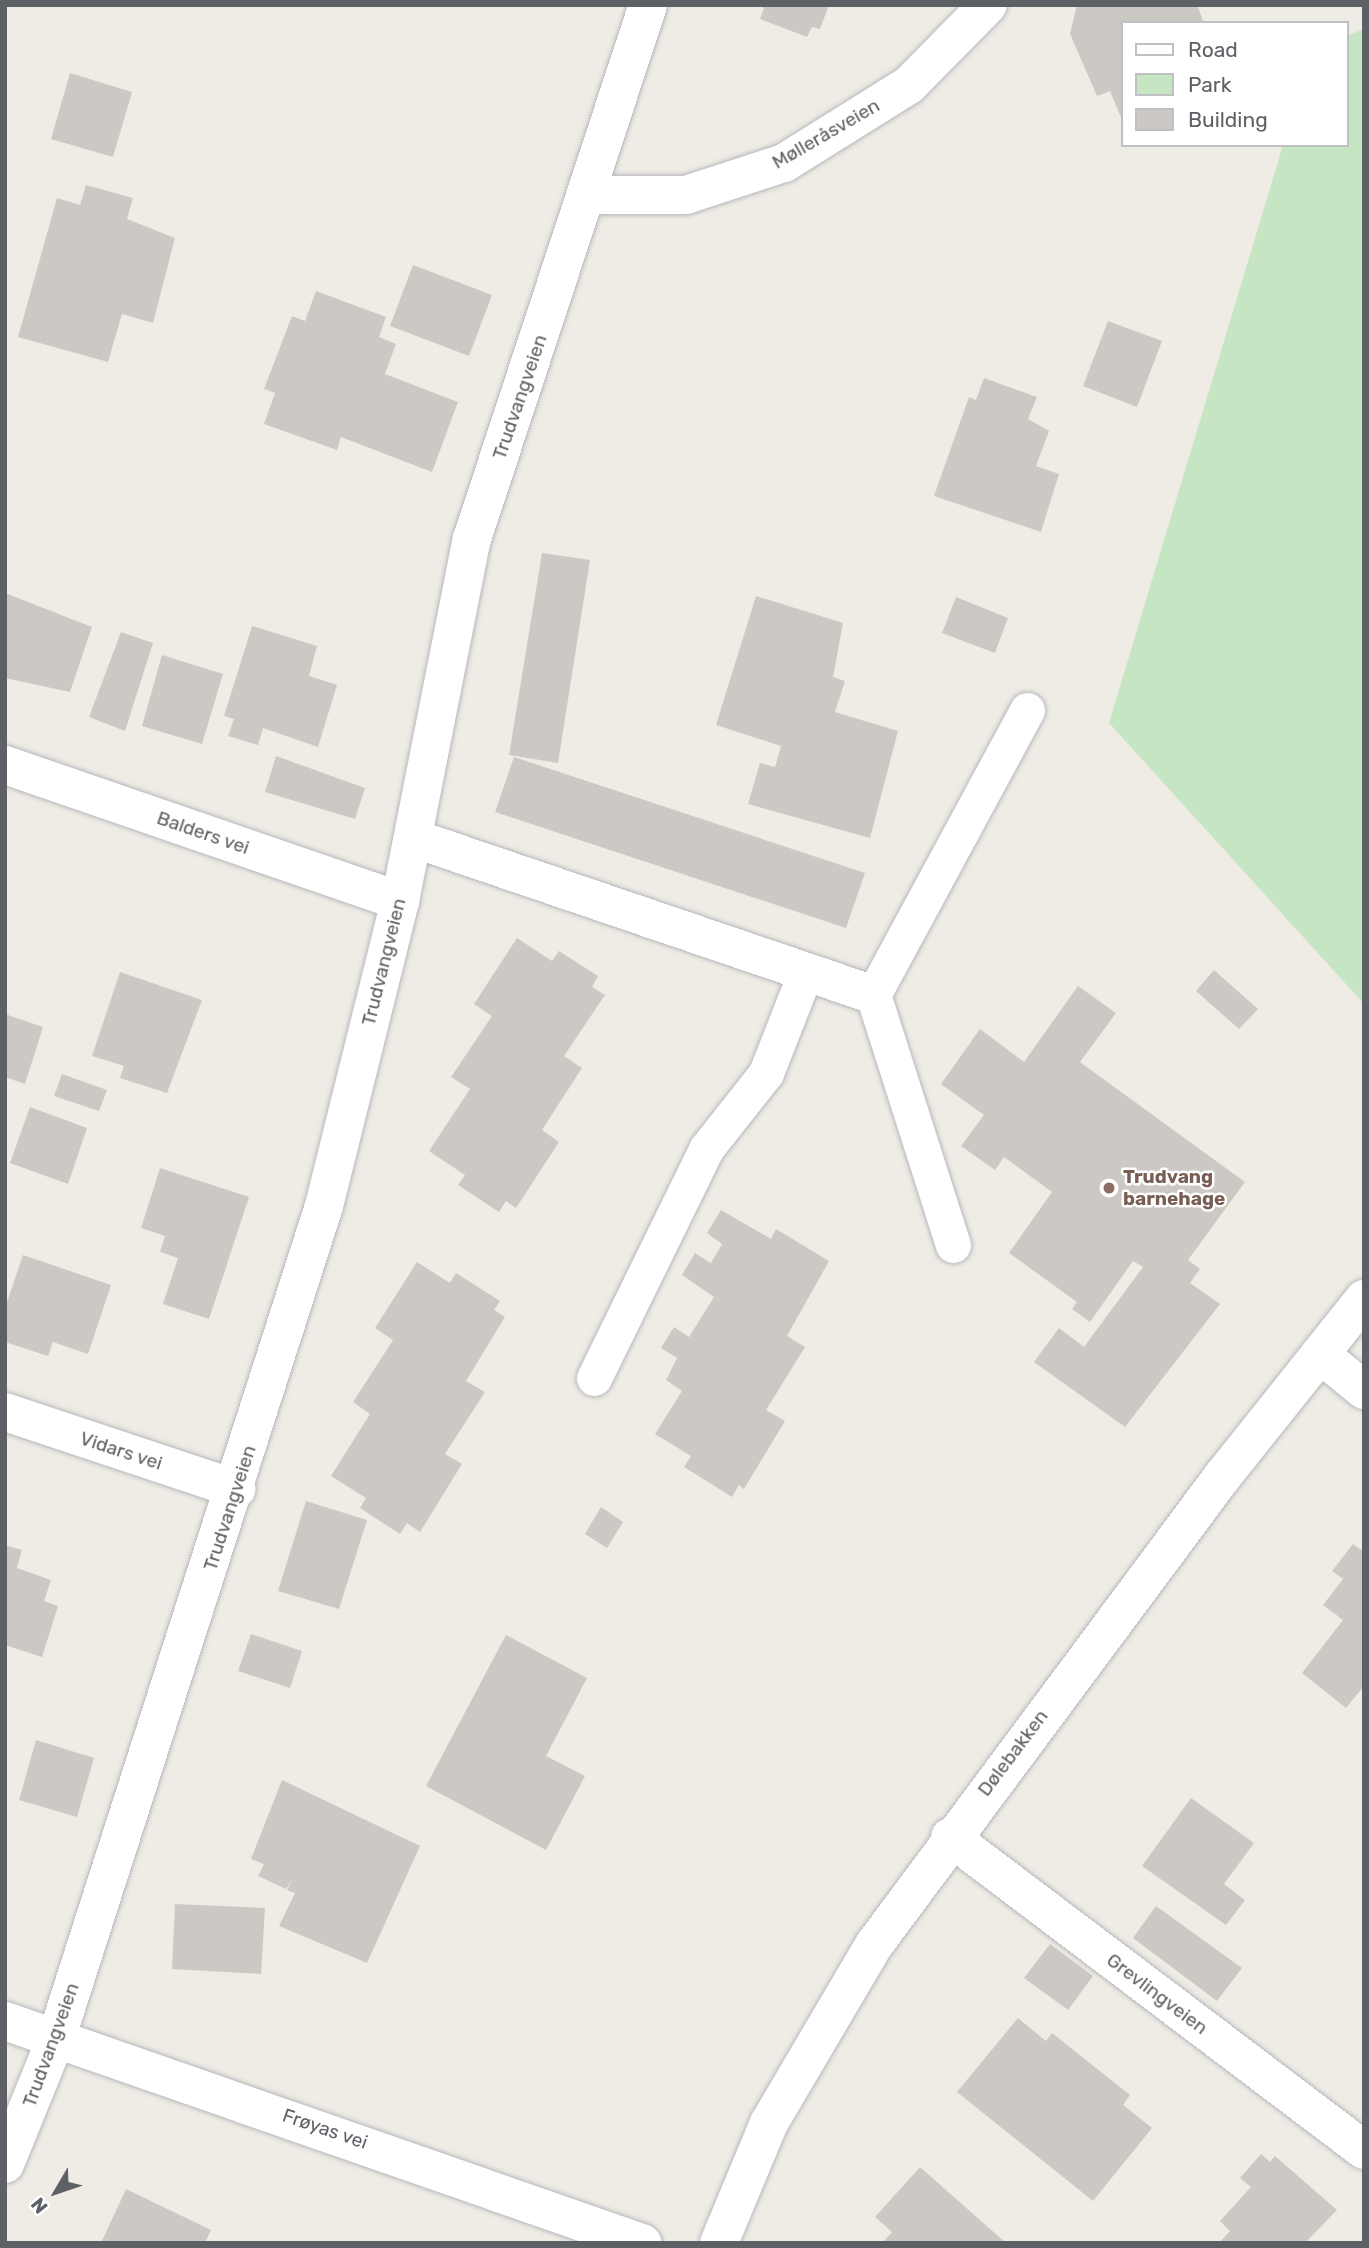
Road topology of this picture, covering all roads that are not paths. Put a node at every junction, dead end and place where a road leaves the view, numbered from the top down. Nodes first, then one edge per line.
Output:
1 (648, 5) edge
2 (988, 5) edge
3 (589, 195) junction
4 (1027, 710) dead end
5 (5, 765) edge
6 (413, 838) junction
7 (400, 901) junction
8 (806, 971) junction
9 (873, 995) junction
10 (953, 1245) dead end
11 (1364, 1299) edge
12 (1320, 1354) junction
13 (594, 1378) dead end
14 (1364, 1390) edge
15 (5, 1412) edge
16 (237, 1489) junction
17 (950, 1837) junction
18 (5, 2021) edge
19 (57, 2036) junction
20 (1364, 2150) edge
21 (5, 2164) edge
22 (642, 2243) edge
23 (719, 2243) edge

1 - 3 street, Trudvangveien
2 - 3 street, Mølleråsveien
3 - 6 street, Trudvangveien
4 - 9 lane
5 - 7 street, Balders vei
6 - 7 street, Trudvangveien
6 - 8 street
7 - 16 street, Trudvangveien
8 - 9 street
8 - 13 lane
9 - 10 lane
11 - 12 street, Dølebakken
12 - 14 street
12 - 17 street, Dølebakken
15 - 16 street, Vidars vei
16 - 19 street, Trudvangveien
17 - 20 street, Grevlingveien
17 - 23 street, Dølebakken
18 - 19 street, Frøyas vei
19 - 21 street, Trudvangveien
19 - 22 street, Frøyas vei

